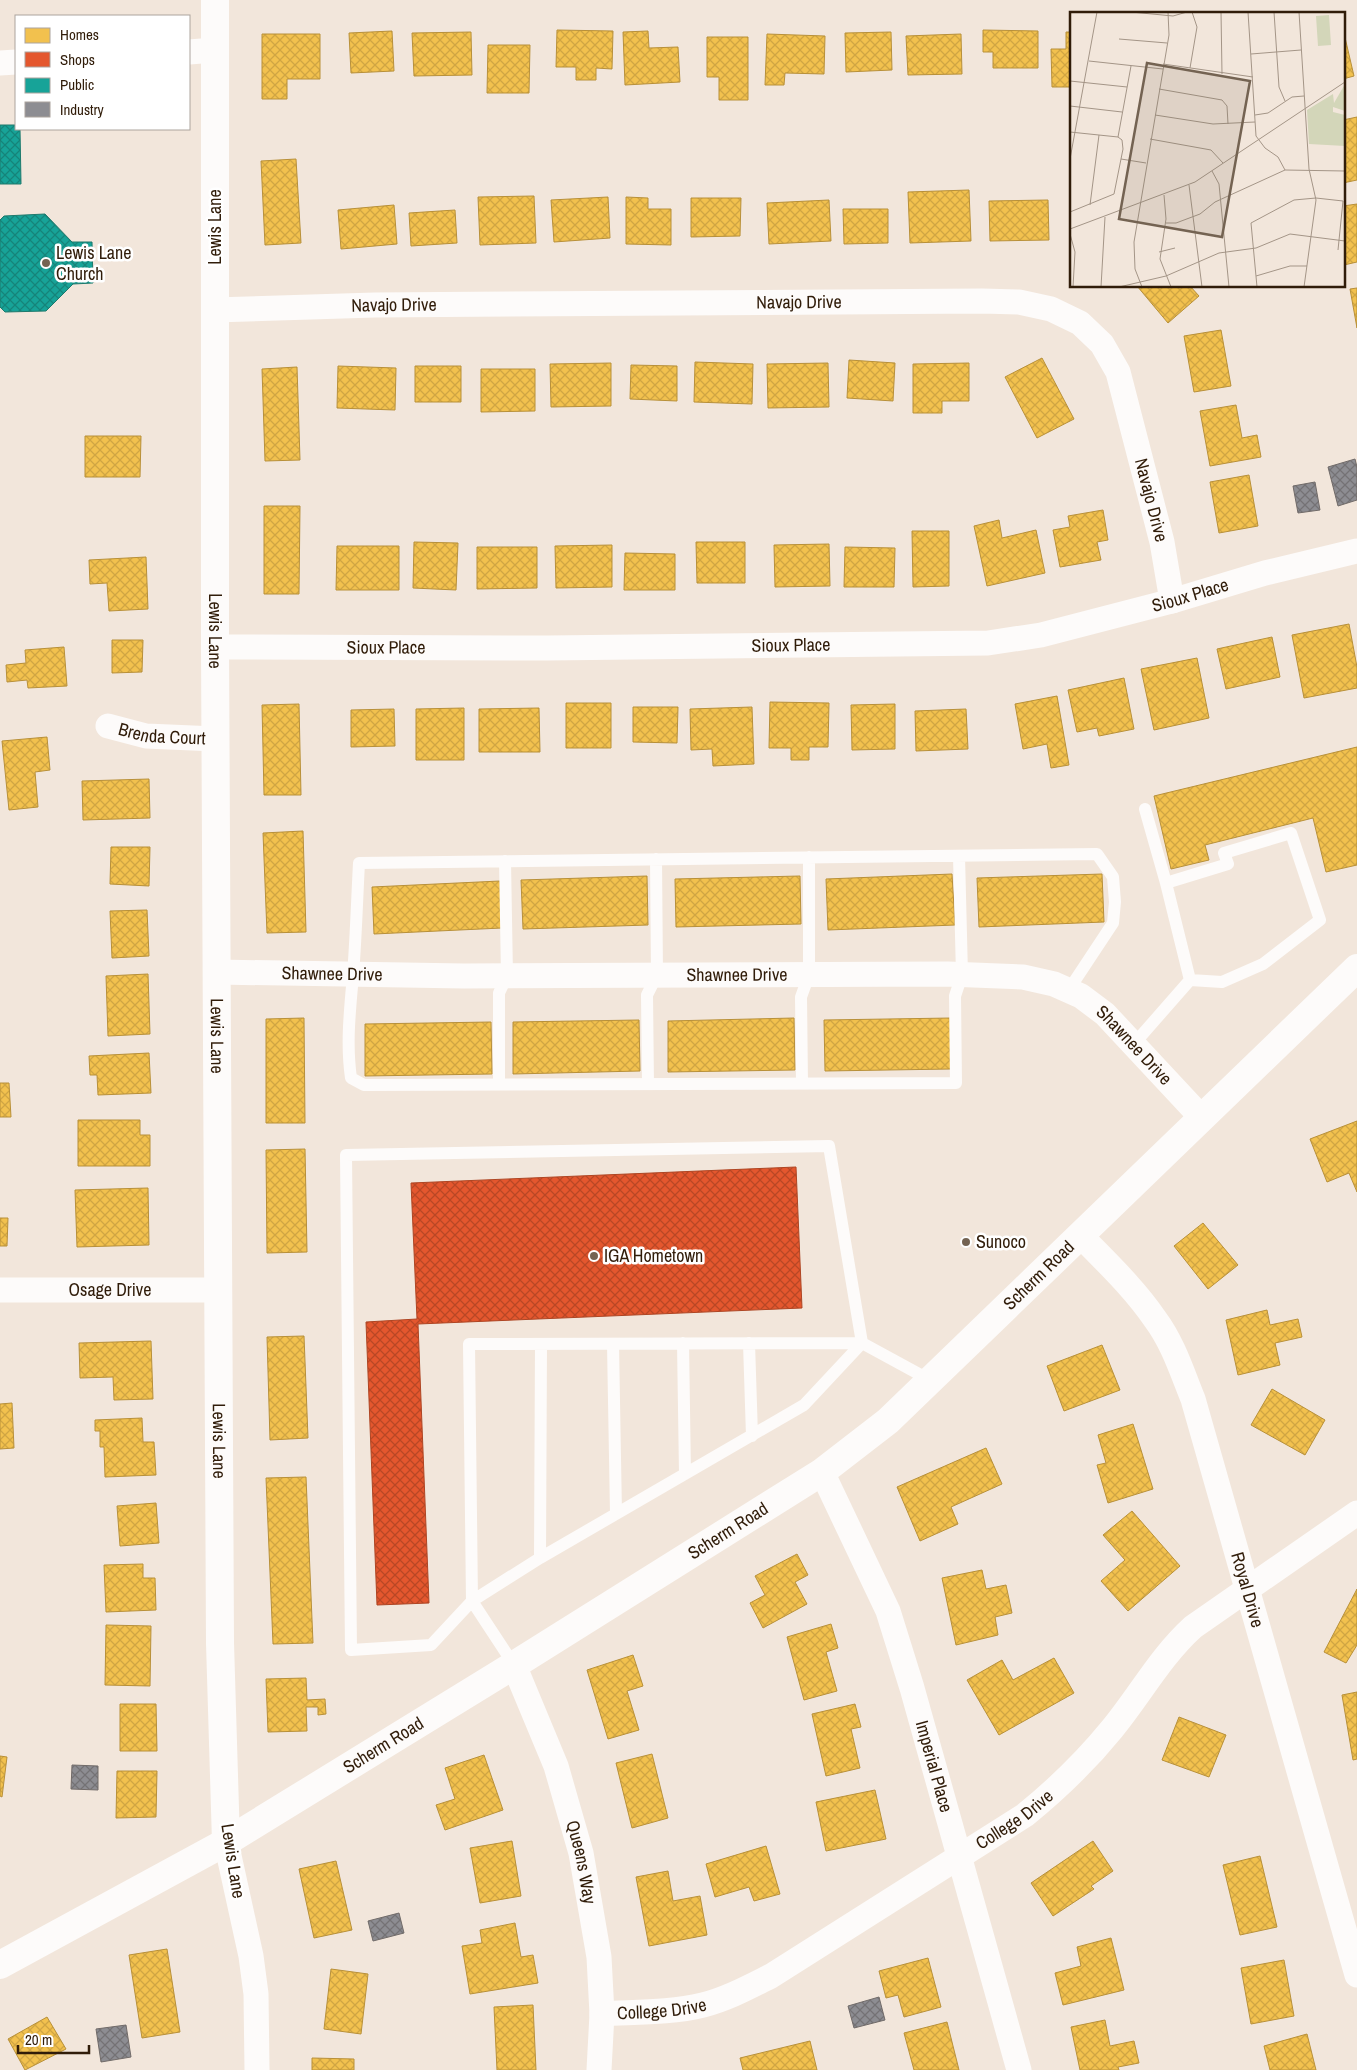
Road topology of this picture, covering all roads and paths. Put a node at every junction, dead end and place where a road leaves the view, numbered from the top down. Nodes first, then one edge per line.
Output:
1 (215, 0) edge
2 (202, 51) edge
3 (15, 62) edge
4 (0, 63) edge
5 (214, 310) junction
6 (1357, 551) edge
7 (1172, 601) junction
8 (215, 648) junction
9 (108, 726) dead end
10 (216, 739) junction
11 (1145, 809) dead end
12 (960, 856) junction
13 (809, 858) junction
14 (656, 859) junction
15 (505, 861) junction
16 (1166, 882) junction
17 (1357, 968) edge
18 (217, 972) junction
19 (353, 974) junction
20 (657, 975) junction
21 (809, 975) junction
22 (962, 975) junction
23 (506, 976) junction
24 (1190, 980) junction
25 (1068, 991) junction
26 (1134, 1045) junction
27 (802, 1083) junction
28 (499, 1084) junction
29 (648, 1084) junction
30 (1202, 1118) junction
31 (1080, 1235) junction
32 (0, 1290) edge
33 (219, 1290) junction
34 (682, 1343) junction
35 (749, 1343) junction
36 (862, 1343) junction
37 (541, 1344) junction
38 (613, 1344) junction
39 (930, 1380) junction
40 (752, 1436) junction
41 (822, 1472) junction
42 (685, 1474) junction
43 (1357, 1513) edge
44 (616, 1514) junction
45 (540, 1558) junction
46 (1248, 1589) junction
47 (472, 1601) junction
48 (514, 1665) junction
49 (226, 1842) junction
50 (958, 1858) junction
51 (0, 1965) edge
52 (1357, 1975) edge
53 (602, 2014) junction
54 (257, 2070) edge
55 (599, 2070) edge
56 (1019, 2070) edge

1 - 2 street, Lewis Lane
2 - 5 street, Lewis Lane
3 - 4 street
5 - 7 street, Navajo Drive
5 - 8 street, Lewis Lane
6 - 7 street, Sioux Place
7 - 8 street, Sioux Place
8 - 10 street, Lewis Lane
9 - 10 street, Brenda Court
10 - 18 street, Lewis Lane
11 - 16 lane
12 - 13 lane
12 - 22 lane
12 - 25 lane
13 - 14 lane
13 - 21 lane
14 - 15 lane
14 - 20 lane
15 - 19 lane
15 - 23 lane
16 - 24 lane
16 - 24 lane
17 - 30 street, Scherm Road
18 - 19 street, Shawnee Drive
18 - 33 street, Lewis Lane
19 - 23 street, Shawnee Drive
19 - 28 lane
20 - 21 street, Shawnee Drive
20 - 23 street, Shawnee Drive
20 - 29 lane
21 - 22 street, Shawnee Drive
21 - 27 lane
22 - 25 street, Shawnee Drive
22 - 27 lane
23 - 28 lane
24 - 26 lane
25 - 26 street, Shawnee Drive
26 - 30 street, Shawnee Drive
27 - 29 lane
28 - 29 lane
30 - 31 street, Scherm Road
31 - 39 street, Scherm Road
31 - 46 street, Royal Drive
32 - 33 street, Osage Drive
33 - 49 street, Lewis Lane
34 - 35 lane
34 - 38 lane
34 - 42 lane
35 - 36 lane
35 - 40 lane
36 - 39 lane
36 - 40 lane
36 - 47 lane
37 - 38 lane
37 - 45 lane
37 - 47 lane
38 - 44 lane
39 - 41 street, Scherm Road
40 - 42 lane
41 - 48 street, Scherm Road
41 - 50 street, Imperial Place
42 - 44 lane
43 - 46 street, College Drive
44 - 45 lane
45 - 47 lane
46 - 50 street, College Drive
46 - 52 street, Royal Drive
47 - 48 lane
48 - 49 street, Scherm Road
48 - 53 street, Queens Way
49 - 51 street, Scherm Road
49 - 54 street, Lewis Lane
50 - 53 street, College Drive
50 - 56 street, Imperial Place
53 - 55 street, Queens Way

